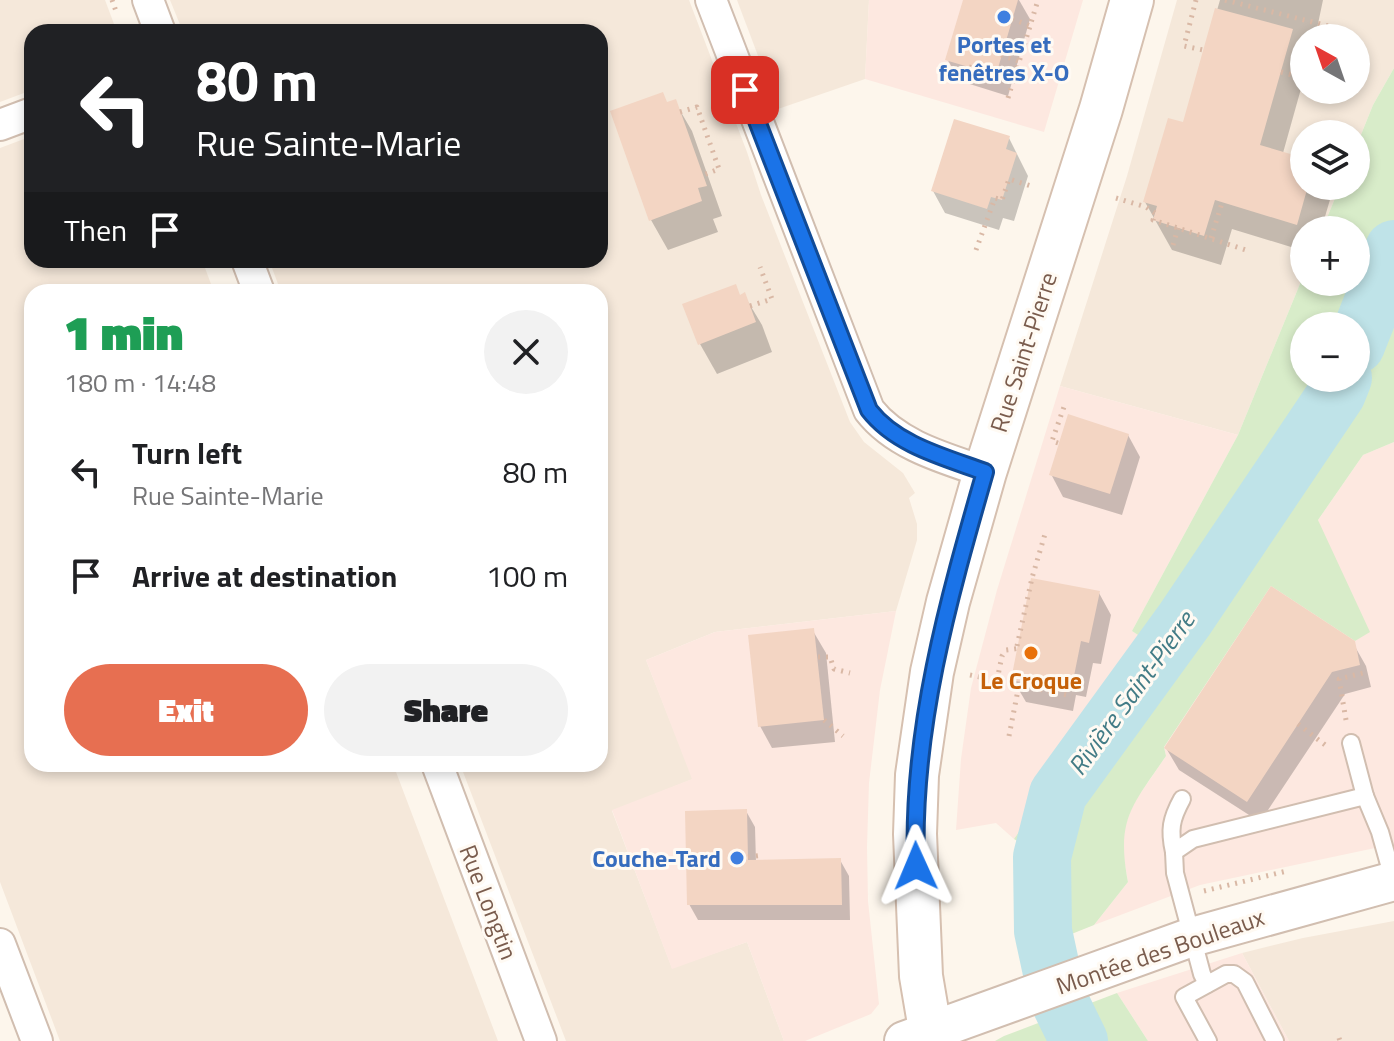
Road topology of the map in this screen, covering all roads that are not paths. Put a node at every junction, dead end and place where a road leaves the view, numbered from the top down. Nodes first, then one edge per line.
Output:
1 (148, 0) edge
2 (711, 0) edge
3 (1132, 0) edge
4 (157, 24) edge
5 (24, 116) edge
6 (0, 125) edge
7 (985, 472) junction
8 (1351, 743) road end
9 (440, 772) edge
10 (1365, 796) junction
11 (1182, 799) dead end
12 (1174, 852) junction
13 (1394, 882) edge
14 (1192, 937) junction
15 (0, 944) edge
16 (1207, 984) junction
17 (922, 1038) edge
18 (37, 1041) edge
19 (541, 1041) edge
20 (1208, 1041) edge
21 (1275, 1041) edge

1 - 4 street
2 - 7 street
3 - 7 main road, Rue Saint-Pierre
5 - 6 street
7 - 17 main road, Rue Saint-Pierre
8 - 10 lane
9 - 19 street, Rue Longtin
10 - 12 lane
10 - 13 lane
11 - 12 lane
12 - 14 lane
13 - 14 street, Montée des Bouleaux
14 - 16 lane
14 - 17 street, Montée des Bouleaux
15 - 18 street
16 - 20 lane
16 - 21 lane

